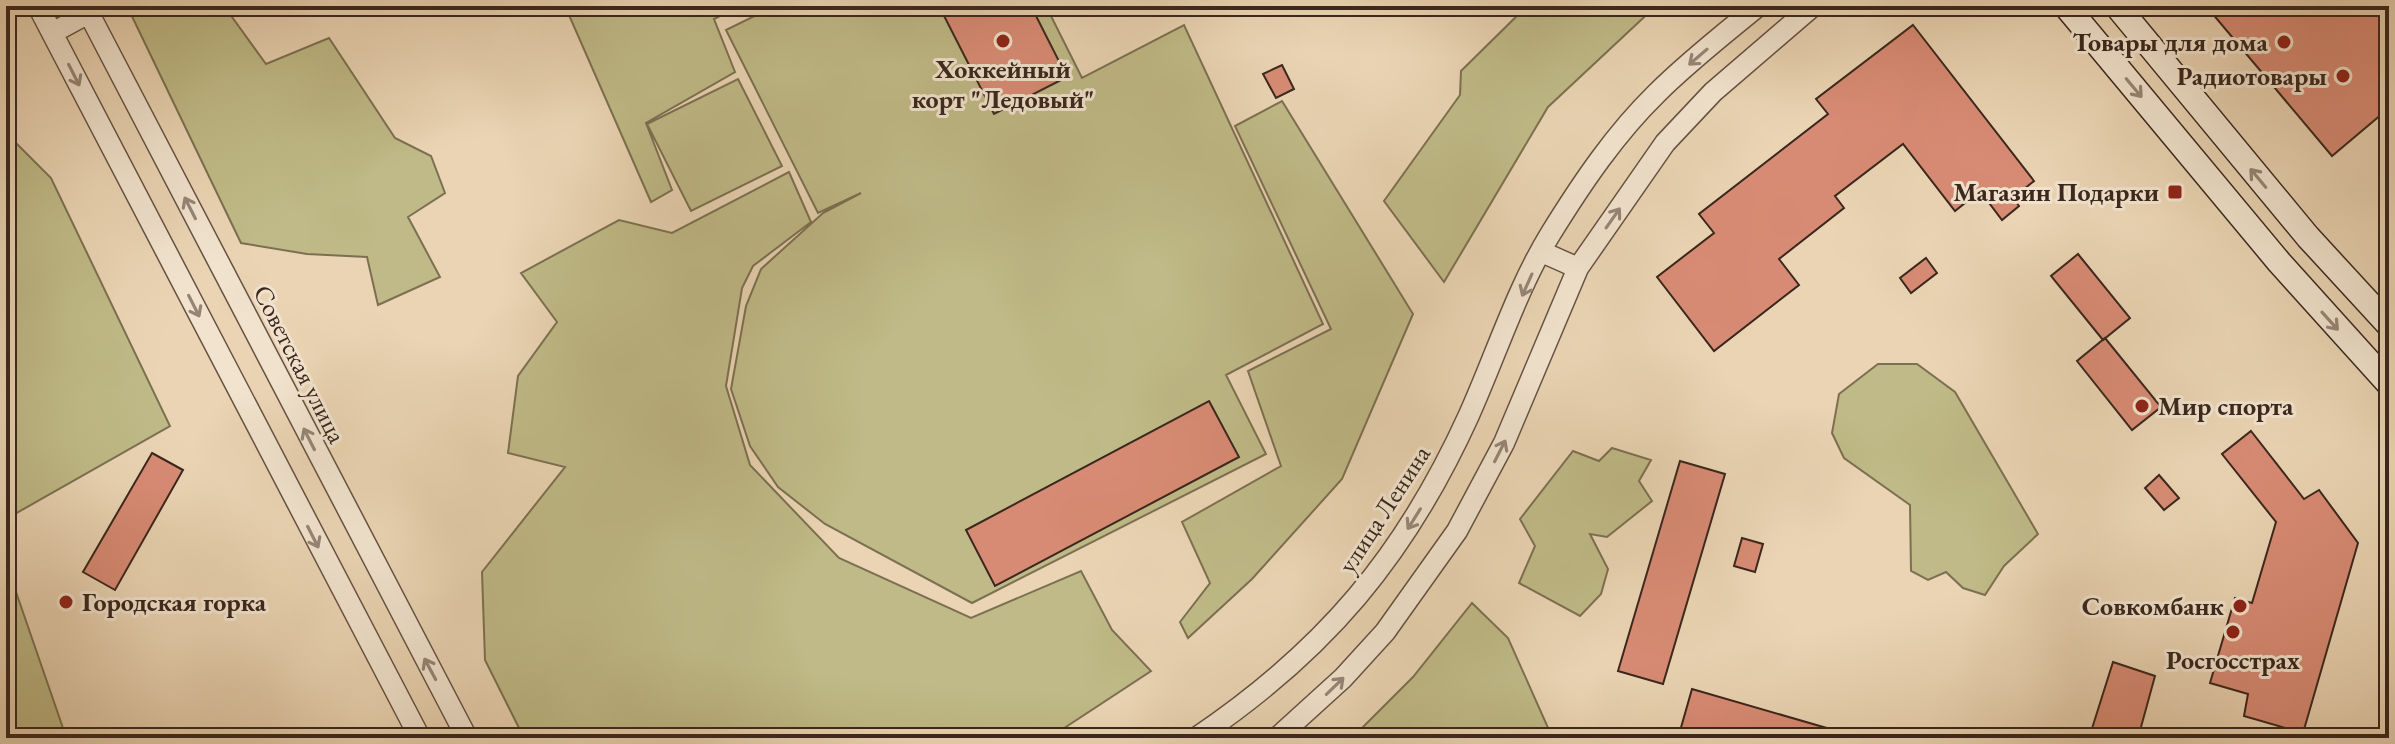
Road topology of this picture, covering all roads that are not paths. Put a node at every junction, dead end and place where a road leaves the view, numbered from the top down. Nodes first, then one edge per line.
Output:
1 (38, 6) edge
2 (1758, 6) edge
3 (1813, 6) edge
4 (2066, 6) edge
5 (2117, 6) edge
6 (87, 10) edge
7 (52, 33) junction
8 (2308, 237) junction
9 (1542, 252) junction
10 (2279, 262) junction
11 (1578, 268) junction
12 (2389, 325) edge
13 (2389, 384) edge
14 (420, 738) edge
15 (467, 738) edge
16 (1196, 738) edge
17 (1277, 738) edge

1 - 7 street
2 -> 9 street, улица Ленина
11 -> 3 street
4 -> 10 main road
8 -> 5 main road
6 - 7 street, Советская улица
15 -> 6 street, Советская улица
7 -> 14 street
8 - 10 main road
8 - 12 main road
9 - 11 street
9 -> 16 street, улица Ленина
10 -> 13 main road
17 -> 11 street

